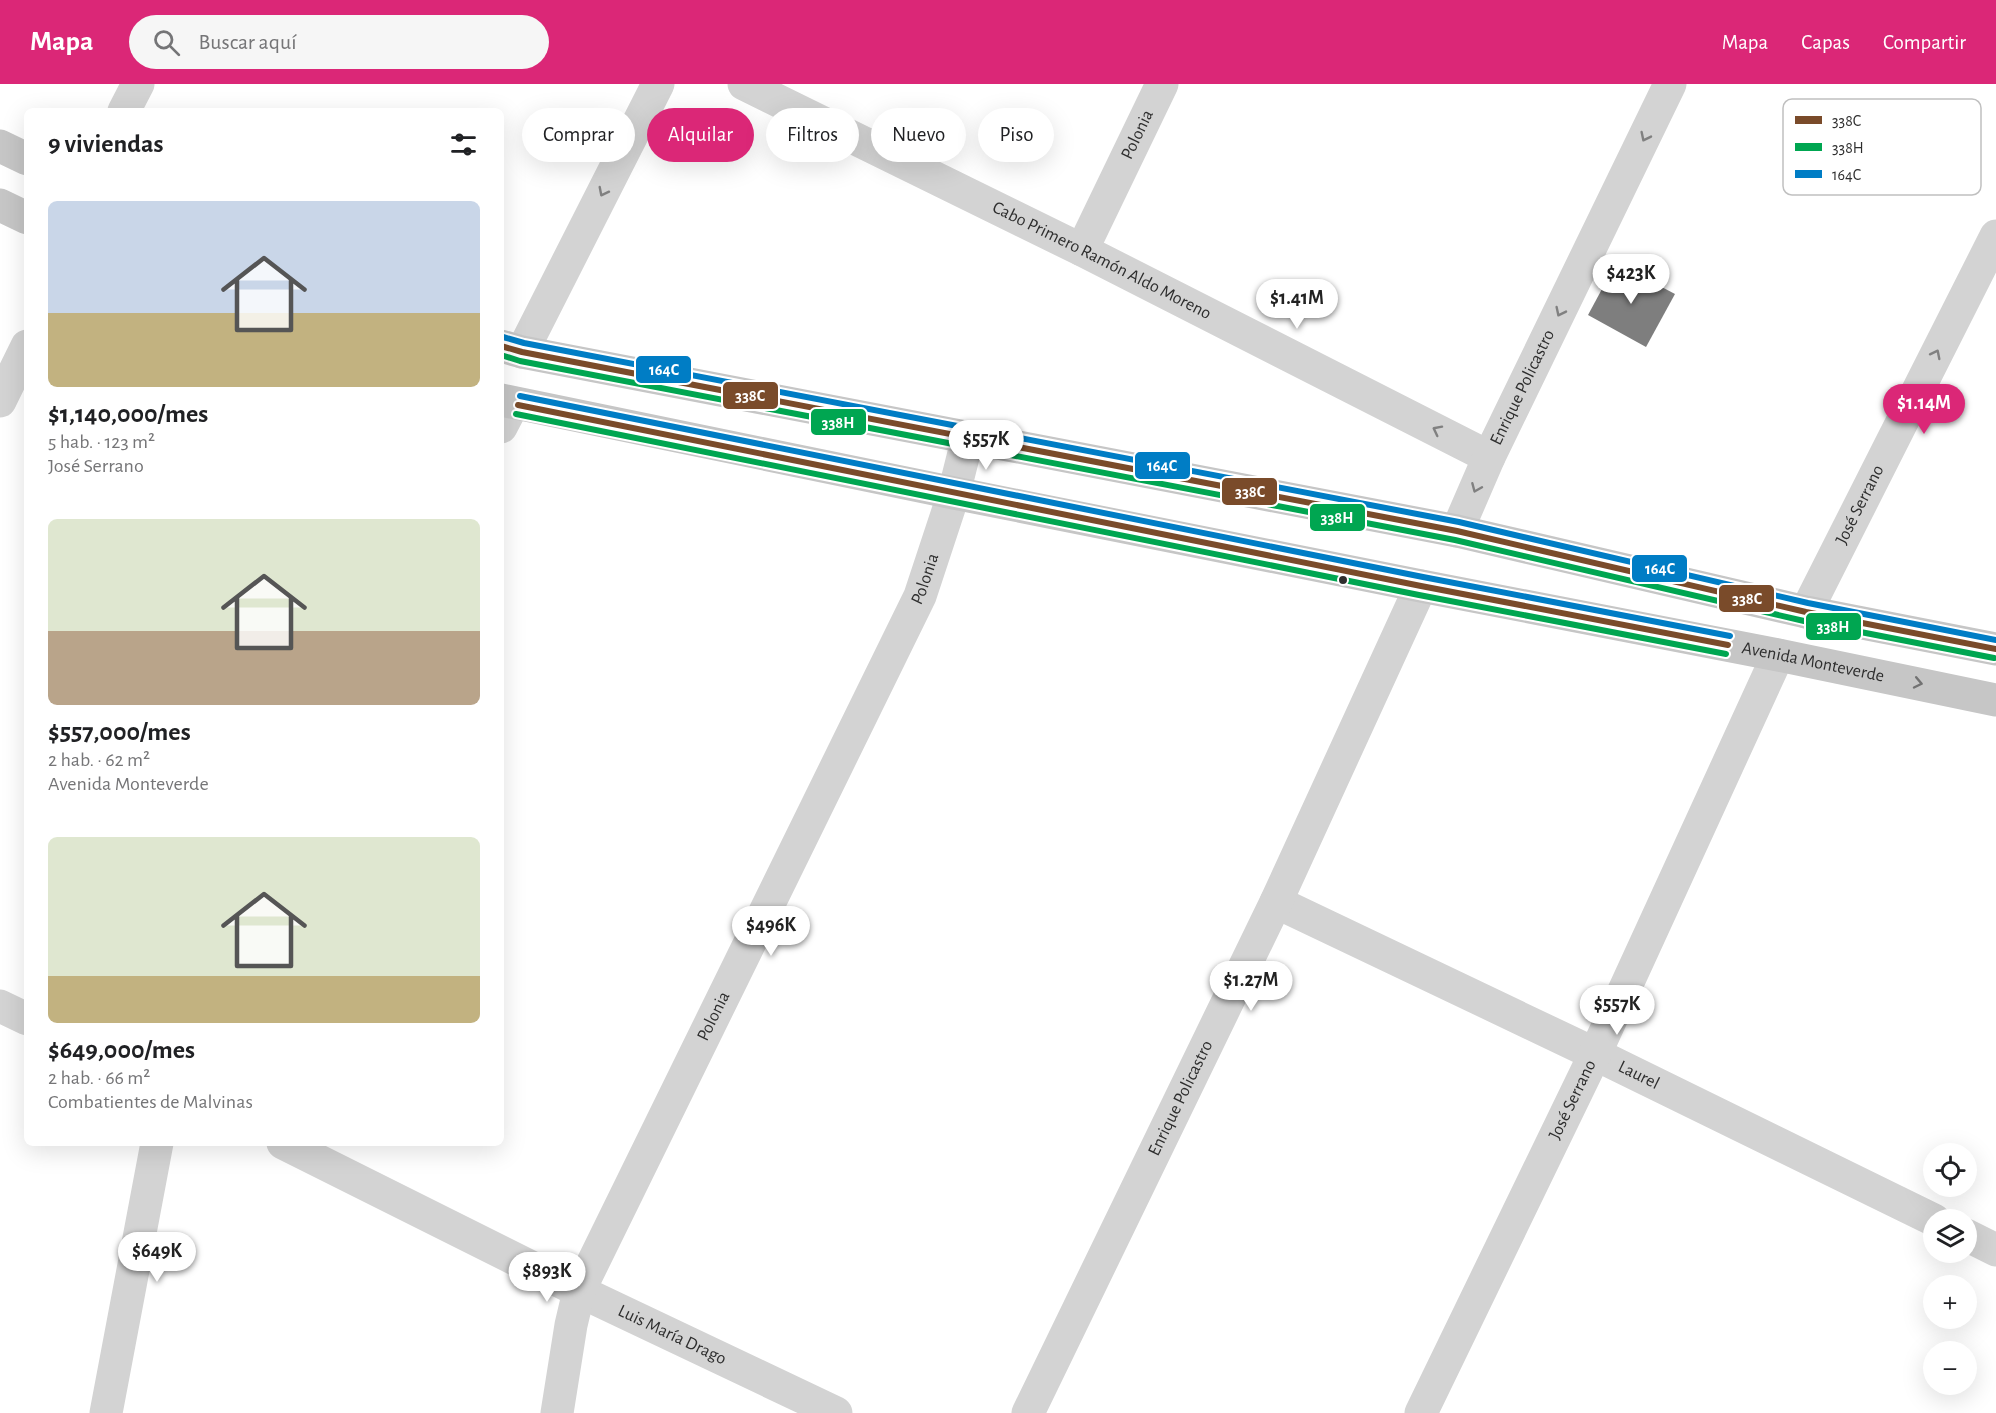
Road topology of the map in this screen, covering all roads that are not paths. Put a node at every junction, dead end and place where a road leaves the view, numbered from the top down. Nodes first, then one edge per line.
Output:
1 (138, 84) edge
2 (658, 84) edge
3 (744, 84) edge
4 (1162, 84) edge
5 (1670, 84) edge
6 (126, 108) edge
7 (0, 146) edge
8 (24, 158) edge
9 (0, 205) edge
10 (24, 217) edge
11 (1996, 236) edge
12 (1082, 250) junction
13 (511, 349) edge
14 (24, 352) edge
15 (0, 401) edge
16 (505, 410) edge
17 (968, 437) junction
18 (1489, 457) junction
19 (954, 493) junction
20 (1457, 531) junction
21 (1421, 586) junction
22 (1806, 612) junction
23 (1996, 649) edge
24 (1778, 655) junction
25 (1996, 699) edge
26 (1276, 902) junction
27 (0, 1006) edge
28 (24, 1018) edge
29 (1595, 1054) junction
30 (156, 1146) edge
31 (289, 1146) edge
32 (1923, 1215) edge
33 (1977, 1240) edge
34 (1996, 1250) edge
35 (579, 1290) junction
36 (106, 1413) edge
37 (557, 1413) edge
38 (836, 1413) edge
39 (1028, 1413) edge
40 (1421, 1413) edge

1 - 6 street
2 -> 13 street
3 - 12 street, Cabo Primero Ramón Aldo Moreno
4 - 12 street, Polonia
5 -> 18 street, Enrique Policastro
7 - 8 main road
9 - 10 main road
22 -> 11 street, José Serrano
18 -> 12 street, Cabo Primero Ramón Aldo Moreno
13 - 17 main road
14 - 15 street
16 - 19 main road, Avenida Monteverde
17 - 19 street, Polonia
17 - 20 main road
18 -> 20 street, Enrique Policastro
19 - 21 main road, Avenida Monteverde
19 - 35 street, Polonia
20 - 22 main road
21 - 24 main road, Avenida Monteverde
21 - 26 street, Enrique Policastro
22 - 23 main road
24 -> 25 main road, Avenida Monteverde
24 - 29 street, José Serrano
26 - 29 street, Laurel
26 - 39 street, Enrique Policastro
27 - 28 street
29 - 32 street, Laurel
29 - 40 street, José Serrano
30 - 36 street
31 - 35 street, Luis María Drago
33 - 34 street
35 - 37 street, Polonia
35 - 38 street, Luis María Drago

